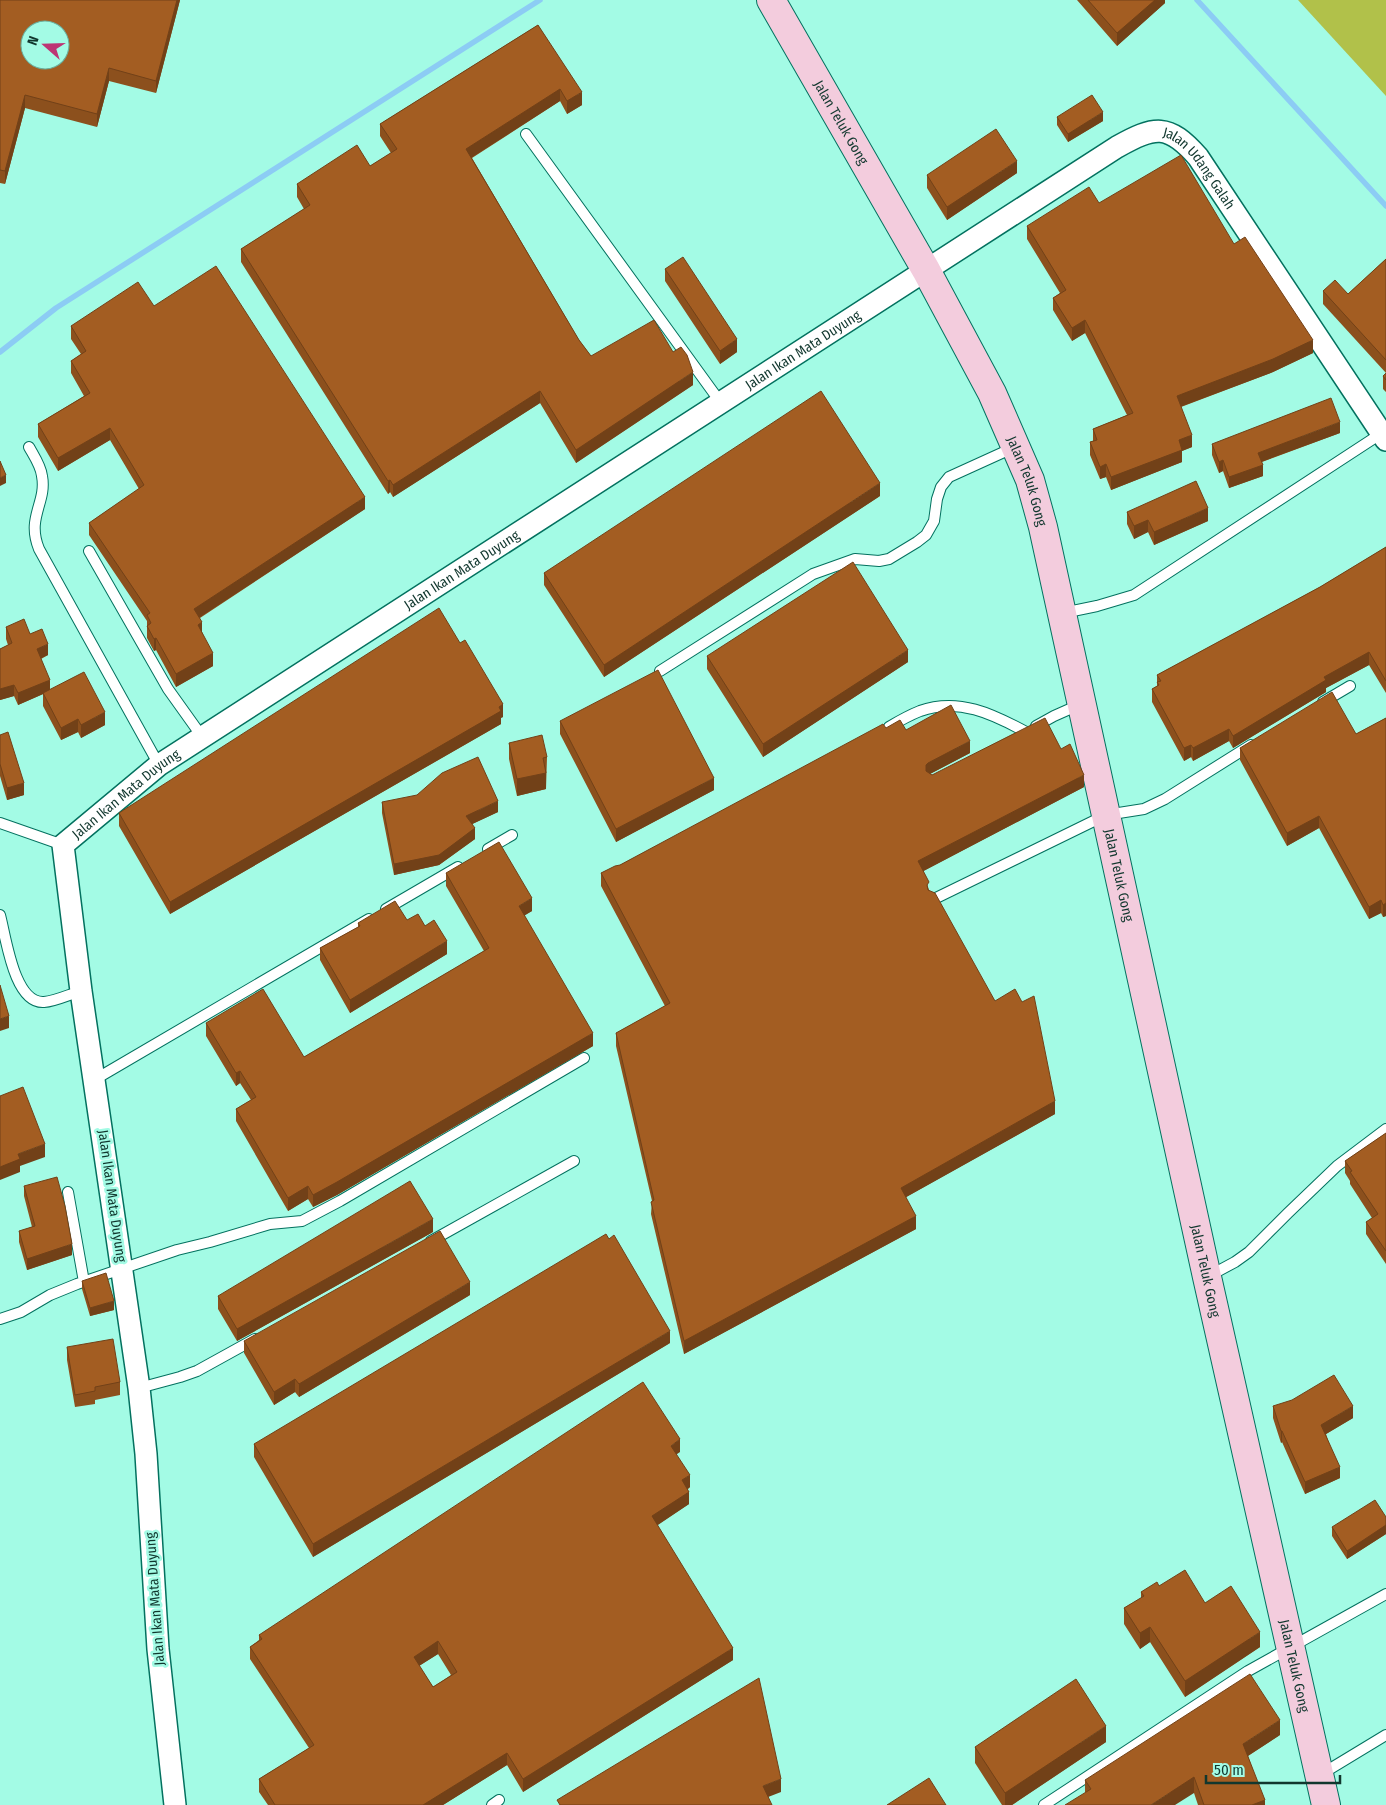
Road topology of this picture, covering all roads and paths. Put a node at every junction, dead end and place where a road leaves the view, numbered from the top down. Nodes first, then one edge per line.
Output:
1 (771, 0) edge
2 (526, 134) dead end
3 (926, 270) junction
4 (721, 403) junction
5 (1384, 436) edge
6 (29, 447) dead end
7 (1016, 447) junction
8 (88, 551) dead end
9 (1062, 613) junction
10 (660, 671) edge
11 (1350, 686) dead end
12 (1082, 703) junction
13 (1317, 705) edge
14 (876, 733) edge
15 (203, 738) junction
16 (1258, 741) edge
17 (159, 765) junction
18 (1106, 815) junction
19 (0, 823) edge
20 (512, 835) dead end
21 (63, 845) junction
22 (934, 899) edge
23 (0, 915) edge
24 (81, 991) junction
25 (584, 1058) dead end
26 (94, 1080) junction
27 (1386, 1129) edge
28 (574, 1161) dead end
29 (68, 1192) dead end
30 (420, 1247) edge
31 (122, 1270) junction
32 (1207, 1277) junction
33 (84, 1282) junction
34 (0, 1319) edge
35 (266, 1333) edge
36 (139, 1388) junction
37 (1386, 1594) edge
38 (1290, 1649) junction
39 (1386, 1735) edge
40 (1320, 1776) junction
41 (175, 1805) edge
42 (1044, 1805) edge
43 (1326, 1805) edge

1 - 3 street, Jalan Teluk Gong
2 - 4 lane
3 - 4 street, Jalan Ikan Mata Duyung
3 - 5 street, Jalan Udang Galah
3 - 7 street, Jalan Teluk Gong
4 - 15 street, Jalan Ikan Mata Duyung
5 - 9 lane
6 - 17 lane
7 - 9 street, Jalan Teluk Gong
7 - 10 lane
8 - 15 lane
9 - 12 street, Jalan Teluk Gong
11 - 13 lane
12 - 14 lane
12 - 18 street, Jalan Teluk Gong
15 - 17 street, Jalan Ikan Mata Duyung
16 - 18 lane
17 - 21 street, Jalan Ikan Mata Duyung
18 - 22 lane
18 - 32 street, Jalan Teluk Gong
19 - 21 lane
20 - 26 lane
21 - 24 street, Jalan Ikan Mata Duyung
23 - 24 lane
24 - 26 street, Jalan Ikan Mata Duyung
25 - 31 lane
26 - 31 street, Jalan Ikan Mata Duyung
27 - 32 lane
28 - 30 lane
29 - 33 lane
31 - 33 lane
31 - 36 street, Jalan Ikan Mata Duyung
32 - 38 street, Jalan Teluk Gong
33 - 34 lane
35 - 36 lane
36 - 41 street, Jalan Ikan Mata Duyung
37 - 38 lane
38 - 40 street, Jalan Teluk Gong
38 - 42 lane
39 - 40 lane
40 - 43 street, Jalan Teluk Gong

